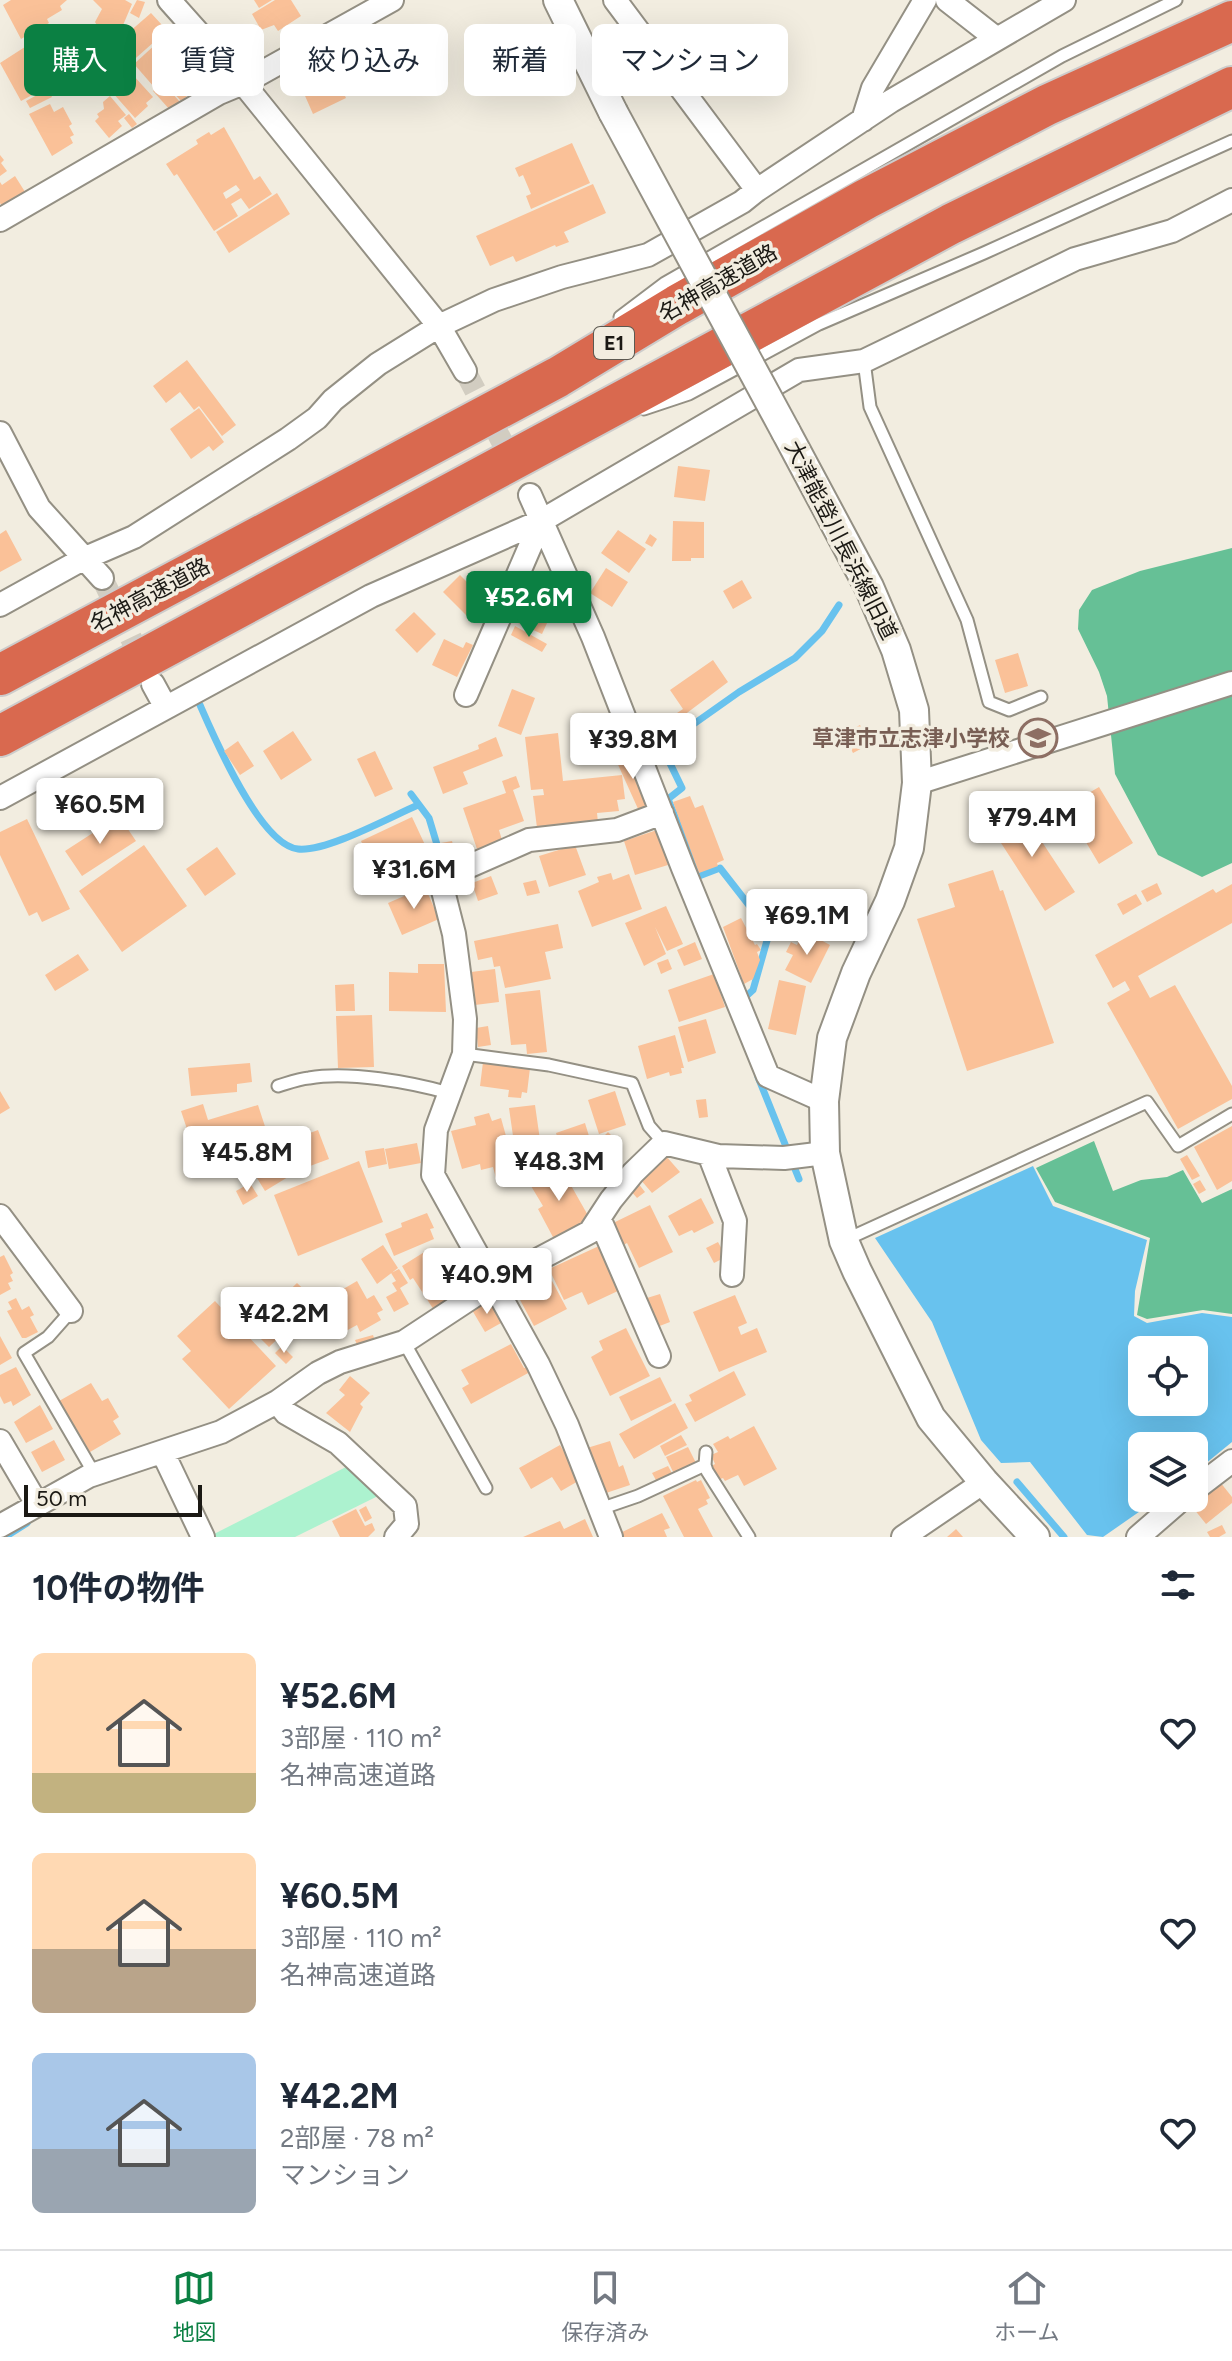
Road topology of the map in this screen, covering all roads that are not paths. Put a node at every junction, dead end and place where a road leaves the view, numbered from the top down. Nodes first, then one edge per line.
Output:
1 (169, 0) edge
2 (392, 0) edge
3 (558, 0) edge
4 (615, 0) edge
5 (925, 0) edge
6 (947, 0) edge
7 (1064, 0) edge
8 (1176, 0) edge
9 (1232, 21) edge
10 (190, 24) edge
11 (997, 39) junction
12 (264, 71) edge
13 (1232, 87) edge
14 (214, 96) edge
15 (253, 96) edge
16 (863, 120) junction
17 (1232, 141) edge
18 (757, 190) junction
19 (1232, 200) edge
20 (0, 220) edge
21 (615, 321) dead end
22 (439, 326) junction
23 (577, 350) dead end
24 (864, 361) junction
25 (465, 371) tunnel mouth
26 (502, 407) junction
27 (633, 413) dead end
28 (619, 417) dead end
29 (0, 433) edge
30 (549, 440) junction
31 (530, 495) tunnel mouth
32 (541, 521) junction
33 (83, 559) junction
34 (102, 578) tunnel mouth
35 (0, 605) edge
36 (0, 675) edge
37 (1232, 683) edge
38 (153, 684) tunnel mouth
39 (466, 695) dead end
40 (1041, 697) dead end
41 (165, 706) junction
42 (0, 736) edge
43 (917, 783) junction
44 (0, 798) edge
45 (662, 813) junction
46 (464, 1054) junction
47 (278, 1086) dead end
48 (449, 1093) junction
49 (824, 1101) junction
50 (1232, 1114) edge
51 (664, 1143) junction
52 (825, 1153) junction
53 (709, 1154) junction
54 (600, 1220) junction
55 (2, 1222) edge
56 (844, 1241) junction
57 (732, 1275) dead end
58 (492, 1284) junction
59 (71, 1311) joint
60 (404, 1342) junction
61 (659, 1356) dead end
62 (277, 1402) junction
63 (0, 1441) edge
64 (706, 1452) dead end
65 (163, 1453) junction
66 (1232, 1461) edge
67 (705, 1465) junction
68 (95, 1475) junction
69 (1208, 1479) edge
70 (984, 1482) junction
71 (486, 1488) dead end
72 (37, 1504) junction
73 (600, 1509) junction
74 (1167, 1512) edge
75 (0, 1526) edge
76 (203, 1537) edge
77 (396, 1537) edge
78 (611, 1537) edge
79 (749, 1537) edge
80 (903, 1537) edge
81 (1035, 1537) edge
82 (1138, 1537) edge

1 - 10 street
2 - 12 street
3 - 43 street, 大津能登川長浜線旧道, bridge
4 - 18 street
5 - 16 street
6 - 11 street
7 - 11 street
8 - 21 lane
9 - 26 highway, 名神高速道路 / E1
11 - 16 street
13 - 30 highway, E1
14 - 20 street
15 - 22 street
16 - 18 street
17 - 27 lane
18 - 22 street
19 - 24 street
22 - 25 street
22 - 33 street
23 - 26 lane
24 - 32 street
24 - 40 lane
26 - 36 highway, 名神高速道路 / E1
28 - 30 lane
29 - 33 street
30 - 42 highway, E1
31 - 32 street
32 - 39 street
32 - 41 street
32 - 45 street
33 - 34 street
33 - 35 street
37 - 43 street
38 - 41 street
41 - 44 street
43 - 49 street, 大津能登川長浜線旧道
45 - 46 street
45 - 49 street
46 - 48 street
46 - 51 lane
47 - 48 lane
48 - 58 street
49 - 52 street, 大津能登川長浜線旧道
50 - 56 lane
51 - 53 street
51 - 54 street
52 - 53 street
52 - 56 street, 大津能登川長浜線旧道
53 - 57 street
54 - 58 street
54 - 61 street
55 - 59 street
56 - 70 street, 大津能登川長浜線旧道
58 - 60 street
58 - 73 street
59 - 68 lane
60 - 62 street
60 - 71 lane
62 - 65 street
62 - 77 street
63 - 72 street
64 - 67 lane
65 - 68 street
65 - 76 street
66 - 69 street
67 - 73 lane
67 - 79 lane
68 - 72 street
70 - 80 street
70 - 81 street, 大津能登川長浜線旧道
72 - 75 street
73 - 78 street
74 - 82 street

